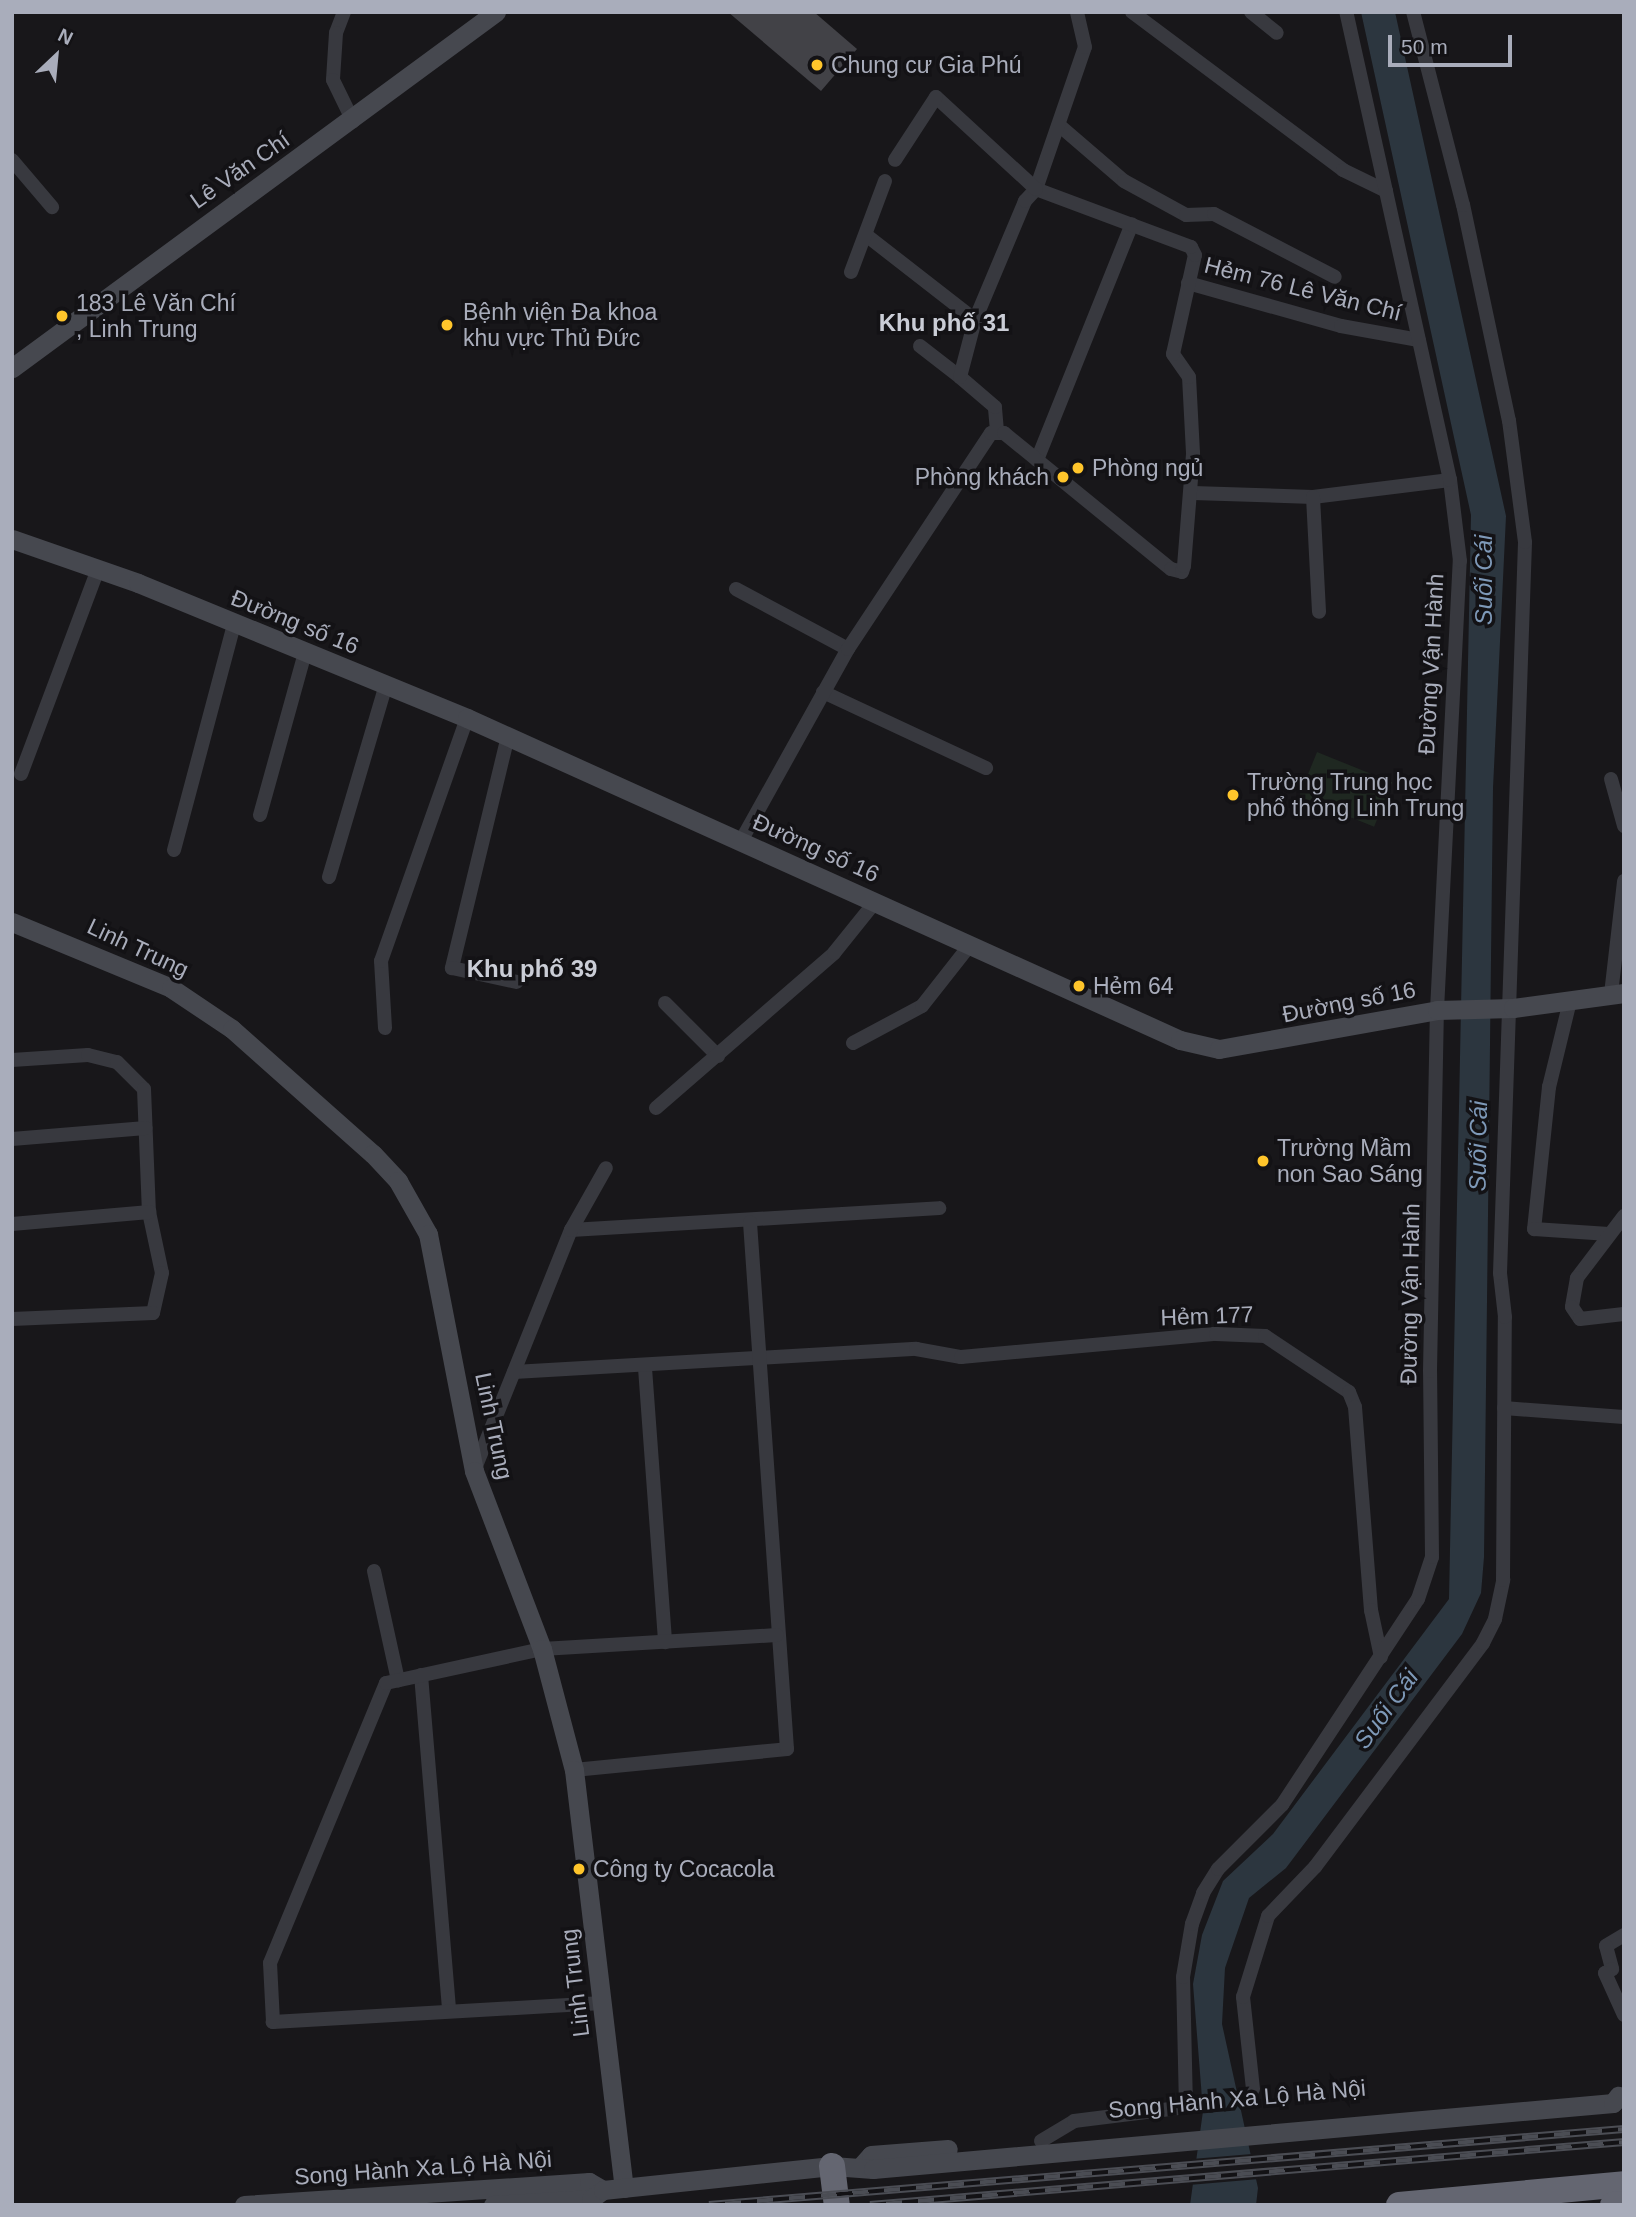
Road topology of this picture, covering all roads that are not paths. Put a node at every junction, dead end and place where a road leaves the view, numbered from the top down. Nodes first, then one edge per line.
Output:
1 (344, 12) edge
2 (496, 12) edge
3 (1077, 12) edge
4 (1132, 12) edge
5 (1251, 12) edge
6 (1346, 12) edge
7 (1413, 12) edge
8 (1277, 33) dead end
9 (353, 121) junction
10 (1060, 126) junction
11 (12, 160) edge
12 (895, 160) dead end
13 (885, 181) dead end
14 (1036, 189) junction
15 (1386, 191) junction
16 (52, 207) dead end
17 (1132, 224) junction
18 (866, 235) junction
19 (851, 272) dead end
20 (1335, 277) dead end
21 (1188, 283) junction
22 (975, 320) junction
23 (1419, 340) junction
24 (920, 346) dead end
25 (12, 368) edge
26 (960, 377) junction
27 (997, 431) junction
28 (1037, 460) junction
29 (1450, 480) junction
30 (1193, 493) junction
31 (1313, 497) junction
32 (12, 539) edge
33 (98, 569) junction
34 (736, 589) dead end
35 (1319, 612) dead end
36 (234, 624) junction
37 (848, 649) junction
38 (305, 653) junction
39 (386, 685) junction
40 (823, 692) junction
41 (467, 718) junction
42 (508, 736) junction
43 (986, 768) dead end
44 (21, 774) dead end
45 (1612, 779) dead end
46 (260, 815) dead end
47 (1624, 826) edge
48 (741, 841) junction
49 (174, 850) dead end
50 (328, 877) dead end
51 (1624, 881) edge
52 (875, 902) junction
53 (12, 922) edge
54 (970, 945) junction
55 (517, 982) dead end
56 (1617, 994) edge
57 (1570, 1001) junction
58 (665, 1003) dead end
59 (1505, 1008) junction
60 (1446, 1009) junction
61 (385, 1028) dead end
62 (853, 1043) dead end
63 (718, 1056) junction
64 (12, 1060) edge
65 (656, 1108) dead end
66 (146, 1128) junction
67 (12, 1139) edge
68 (606, 1168) dead end
69 (939, 1208) dead end
70 (149, 1212) junction
71 (1624, 1216) edge
72 (750, 1223) junction
73 (12, 1224) edge
74 (571, 1230) junction
75 (1609, 1234) junction
76 (1624, 1314) edge
77 (12, 1319) edge
78 (759, 1362) junction
79 (645, 1368) junction
80 (514, 1372) junction
81 (1504, 1408) junction
82 (1624, 1418) edge
83 (474, 1471) junction
84 (374, 1571) dead end
85 (778, 1635) junction
86 (665, 1642) junction
87 (542, 1650) junction
88 (1381, 1657) junction
89 (421, 1675) junction
90 (398, 1680) junction
91 (573, 1770) junction
92 (1624, 1935) edge
93 (602, 2003) junction
94 (449, 2010) junction
95 (1624, 2015) edge
96 (1253, 2089) dead end
97 (1621, 2096) edge
98 (1151, 2138) junction
99 (1041, 2141) junction
100 (863, 2165) junction
101 (832, 2166) junction
102 (1624, 2183) edge
103 (624, 2188) junction
104 (603, 2190) junction
105 (1624, 2204) edge
106 (244, 2205) edge
107 (494, 2205) edge
108 (837, 2205) edge
109 (1399, 2205) edge
110 (1613, 2205) edge

1 - 9 street
2 - 9 street, Lê Văn Chí
3 - 10 street
4 - 15 street
5 - 8 street
6 - 15 street, Đường Vận Hành
7 - 59 street
9 - 25 street, Lê Văn Chí
10 - 14 street
10 - 20 street
11 - 16 street
12 - 14 street
13 - 18 street
14 - 17 street, Hẻm 76 Lê Văn Chí
14 - 22 street
15 - 23 street, Đường Vận Hành
17 - 21 street, Hẻm 76 Lê Văn Chí
17 - 28 street
18 - 19 street
18 - 22 street
21 - 23 street, Hẻm 76 Lê Văn Chí
21 - 30 street
22 - 26 street
23 - 29 street, Đường Vận Hành
24 - 26 street
26 - 27 street
27 - 28 street
27 - 37 street
28 - 30 street
29 - 31 street
29 - 60 street, Đường Vận Hành
30 - 31 street
31 - 35 street
32 - 33 street, Đường số 16
33 - 36 street, Đường số 16
33 - 44 street
34 - 37 street
36 - 38 street, Đường số 16
36 - 49 street
37 - 40 street
38 - 39 street, Đường số 16
38 - 46 street
39 - 41 street, Đường số 16
39 - 50 street
40 - 43 street
40 - 48 street
41 - 42 street, Đường số 16
41 - 61 street
42 - 48 street, Đường số 16
42 - 55 street
45 - 47 street
48 - 52 street, Đường số 16
51 - 56 street
52 - 54 street, Đường số 16
52 - 63 street
53 - 83 street, Linh Trung
54 - 60 street, Đường số 16
54 - 62 street
56 - 57 street, Đường số 16
57 - 59 street, Đường số 16
57 - 75 street
58 - 63 street
59 - 60 street, Đường số 16
59 - 81 street
60 - 88 street, Đường Vận Hành
63 - 65 street
64 - 66 street
66 - 67 street
66 - 70 street
68 - 74 street
69 - 72 street
70 - 73 street
70 - 77 street
71 - 75 street
72 - 74 street
72 - 78 street
74 - 80 street
75 - 76 street
78 - 79 street, Hẻm 177
78 - 85 street
78 - 88 street, Hẻm 177
79 - 80 street, Hẻm 177
79 - 86 street
80 - 83 street
81 - 82 street
81 - 96 street
83 - 87 street, Linh Trung
84 - 90 street
85 - 86 street
85 - 91 street
86 - 87 street
87 - 89 street
87 - 91 street, Linh Trung
88 - 99 street, Đường Vận Hành
89 - 90 street
89 - 94 street
90 - 94 street
91 - 93 street, Linh Trung
92 - 95 street
93 - 94 street
93 - 103 street, Linh Trung
97 - 98 street, Song Hành Xa Lộ Hà Nội
98 - 99 street, Song Hành Xa Lộ Hà Nội
98 - 100 street, Song Hành Xa Lộ Hà Nội
99 - 100 street, Song Hành Xa Lộ Hà Nội
100 - 101 street, Song Hành Xa Lộ Hà Nội
101 - 103 street, Song Hành Xa Lộ Hà Nội
101 - 108 highway
102 - 109 highway
103 - 104 street, Song Hành Xa Lộ Hà Nội
104 - 106 street, Song Hành Xa Lộ Hà Nội
104 - 107 street, Song Hành Xa Lộ Hà Nội
105 - 110 highway

